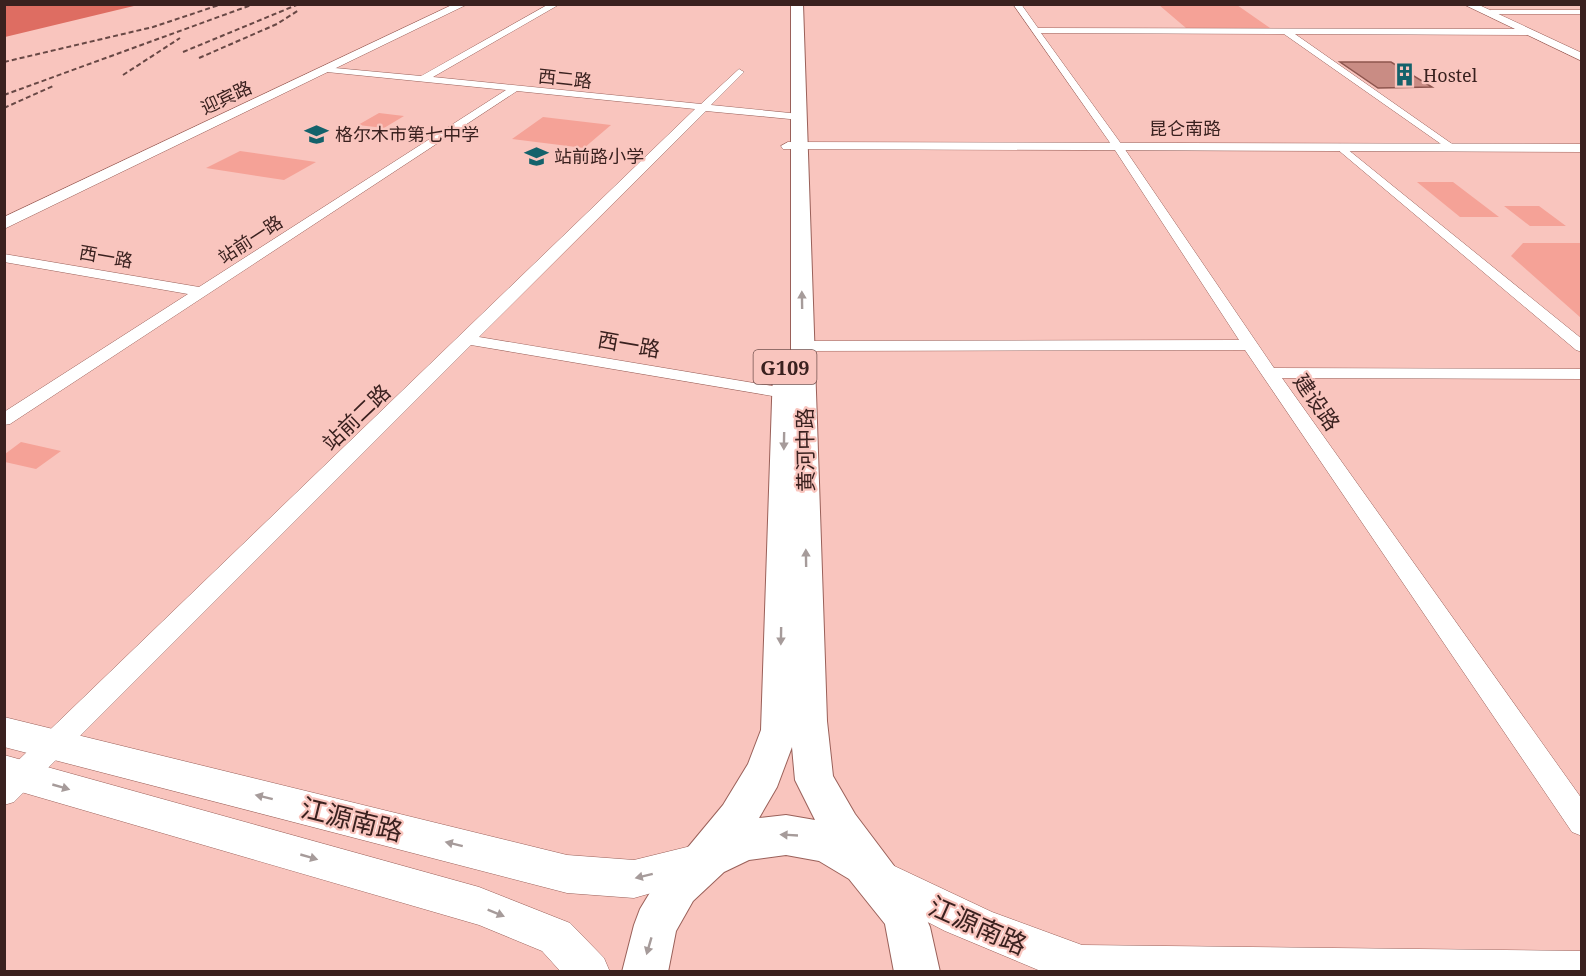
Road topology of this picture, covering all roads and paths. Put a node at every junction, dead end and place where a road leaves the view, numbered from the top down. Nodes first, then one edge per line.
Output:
1 (463, 4) edge
2 (556, 4) edge
3 (790, 4) edge
4 (797, 4) edge
5 (1017, 4) edge
6 (1468, 4) edge
7 (1475, 4) edge
8 (1491, 12) junction
9 (1581, 12) edge
10 (1034, 30) junction
11 (1286, 31) junction
12 (1527, 32) junction
13 (1581, 56) edge
14 (327, 69) junction
15 (738, 72) dead end
16 (422, 79) junction
17 (514, 89) junction
18 (702, 109) junction
19 (794, 117) junction
20 (794, 146) junction
21 (1118, 147) junction
22 (1341, 147) junction
23 (1452, 147) junction
24 (1581, 148) edge
25 (4, 224) edge
26 (4, 258) edge
27 (202, 292) junction
28 (467, 340) junction
29 (1250, 345) junction
30 (803, 346) junction
31 (1581, 347) edge
32 (1270, 373) junction
33 (1581, 374) edge
34 (784, 393) junction
35 (4, 420) edge
36 (4, 732) edge
37 (54, 745) junction
38 (10, 780) edge
39 (1581, 823) edge
40 (701, 862) junction
41 (878, 876) junction
42 (1075, 968) edge
43 (1581, 971) edge
44 (590, 972) edge
45 (645, 972) edge
46 (917, 972) edge

1 - 14 main road, 迎宾路
2 - 16 street
3 - 19 highway, 黄河中路 / G109
4 - 19 highway, 黄河中路 / G109
5 - 10 street, 建设路
6 - 12 main road
7 - 8 main road
8 - 9 street
8 - 13 main road
10 - 11 street
10 - 21 street, 建设路
11 - 12 street
11 - 23 street
12 - 13 main road
14 - 16 street, 西二路
14 - 25 main road, 迎宾路
15 - 18 street, 站前二路
16 - 17 street, 西二路
17 - 18 street, 西二路
17 - 27 street, 站前一路
18 - 19 street, 西二路
18 - 28 street, 站前二路
19 - 20 highway, 黄河中路 / G109
20 - 21 main road, 昆仑南路
30 -> 20 highway, 黄河中路 / G109
20 - 34 highway, 黄河中路 / G109
21 - 22 main road, 昆仑南路
21 - 29 street, 建设路
22 - 23 main road, 昆仑南路
22 - 31 street
23 - 24 main road, 昆仑南路
26 - 27 street, 西一路
27 - 35 street, 站前一路
28 - 34 street, 西一路
28 - 37 street, 站前二路
29 - 30 street
29 - 32 street, 建设路
41 -> 30 highway, 黄河中路 / G109
32 - 33 street
32 - 39 street, 建设路
34 -> 40 highway, 黄河中路 / G109
36 - 37 main road, 江源南路
37 - 38 street, 站前二路
40 -> 37 main road, 江源南路
38 -> 44 main road, 江源南路
41 -> 40 highway
40 -> 45 highway
41 - 42 main road, 江源南路
41 - 46 highway
42 - 43 main road, 江源南路

